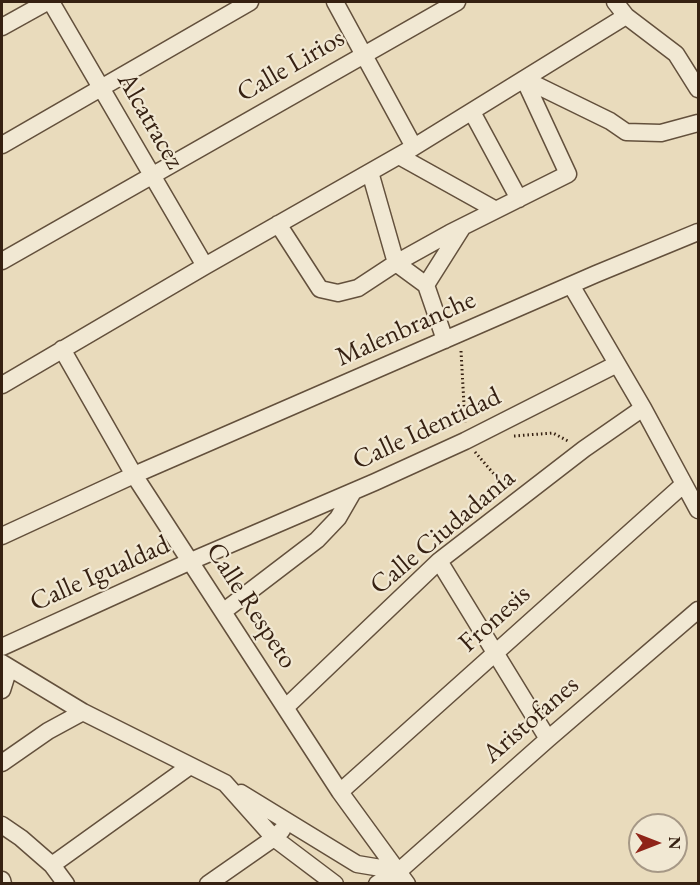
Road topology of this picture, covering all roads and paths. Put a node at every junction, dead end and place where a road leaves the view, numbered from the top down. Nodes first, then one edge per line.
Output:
1 (49, 2) edge
2 (250, 2) edge
3 (335, 2) edge
4 (457, 2) edge
5 (615, 2) edge
6 (626, 16) junction
7 (2, 27) edge
8 (364, 54) junction
9 (524, 79) junction
10 (101, 88) junction
11 (699, 89) edge
12 (472, 112) junction
13 (699, 123) edge
14 (2, 145) edge
15 (414, 147) junction
16 (399, 156) junction
17 (370, 172) junction
18 (151, 176) junction
19 (519, 199) junction
20 (496, 210) junction
21 (278, 224) junction
22 (463, 227) junction
23 (699, 232) edge
24 (2, 261) edge
25 (396, 263) junction
26 (205, 266) junction
27 (426, 285) junction
28 (571, 285) junction
29 (445, 340) junction
30 (62, 349) junction
31 (617, 364) junction
32 (2, 382) edge
33 (643, 408) junction
34 (506, 437) dead end
35 (480, 445) dead end
36 (472, 448) dead end
37 (584, 449) junction
38 (135, 475) junction
39 (684, 484) junction
40 (353, 492) junction
41 (697, 505) edge
42 (2, 536) edge
43 (191, 561) junction
44 (440, 561) junction
45 (699, 610) edge
46 (224, 611) junction
47 (2, 647) edge
48 (495, 652) junction
49 (5, 665) edge
50 (2, 690) edge
51 (286, 707) junction
52 (84, 712) junction
53 (548, 739) junction
54 (2, 763) edge
55 (190, 766) junction
56 (225, 783) junction
57 (340, 792) junction
58 (289, 822) junction
59 (2, 825) edge
60 (274, 838) junction
61 (52, 865) junction
62 (403, 877) edge
63 (66, 884) edge
64 (208, 884) edge
65 (335, 884) edge
66 (377, 884) edge

1 - 7 street
1 - 10 street, Alcatracez
2 - 10 street
3 - 8 street
4 - 8 street, Calle Lirios
5 - 6 street
6 - 9 street
6 - 11 street
8 - 15 street
8 - 18 street, Calle Lirios
9 - 12 street
9 - 13 street
9 - 19 street
10 - 14 street
10 - 18 street, Alcatracez
12 - 15 street
12 - 19 street
15 - 16 street
16 - 17 street
16 - 20 street
17 - 21 street
17 - 25 street
18 - 24 street, Calle Lirios
18 - 26 street, Alcatracez
19 - 20 street
20 - 22 street
21 - 25 street
21 - 26 street
22 - 25 street
22 - 27 street
23 - 28 street, Malenbranche
25 - 27 street
26 - 30 street
27 - 29 street
28 - 29 street, Malenbranche
28 - 31 street
29 - 38 street, Malenbranche
30 - 32 street
30 - 38 street, Calle Respeto
31 - 33 street
31 - 40 street, Calle Identidad
33 - 37 street, Calle Ciudadanía
33 - 39 street
34 - 37 path
35 - 36 path
37 - 44 street, Calle Ciudadanía
38 - 42 street, Malenbranche
38 - 43 street, Calle Respeto
39 - 41 street
39 - 48 street, Fronesis
40 - 43 street, Calle Igualdad
40 - 46 street, Calle Identidad
43 - 46 street, Calle Respeto
43 - 47 street, Calle Igualdad
44 - 48 street
44 - 51 street, Calle Ciudadanía
45 - 53 street, Aristofanes
46 - 51 street, Calle Respeto
48 - 53 street
48 - 57 street, Fronesis
49 - 50 street
49 - 52 street
51 - 57 street, Calle Respeto
52 - 54 street
52 - 55 street
53 - 62 street, Aristofanes
55 - 56 street
55 - 61 street
56 - 58 street
56 - 60 street
57 - 62 street, Calle Respeto
58 - 60 street
58 - 62 street
59 - 61 street
60 - 64 street
60 - 65 street
61 - 63 street
62 - 66 street, Aristofanes

